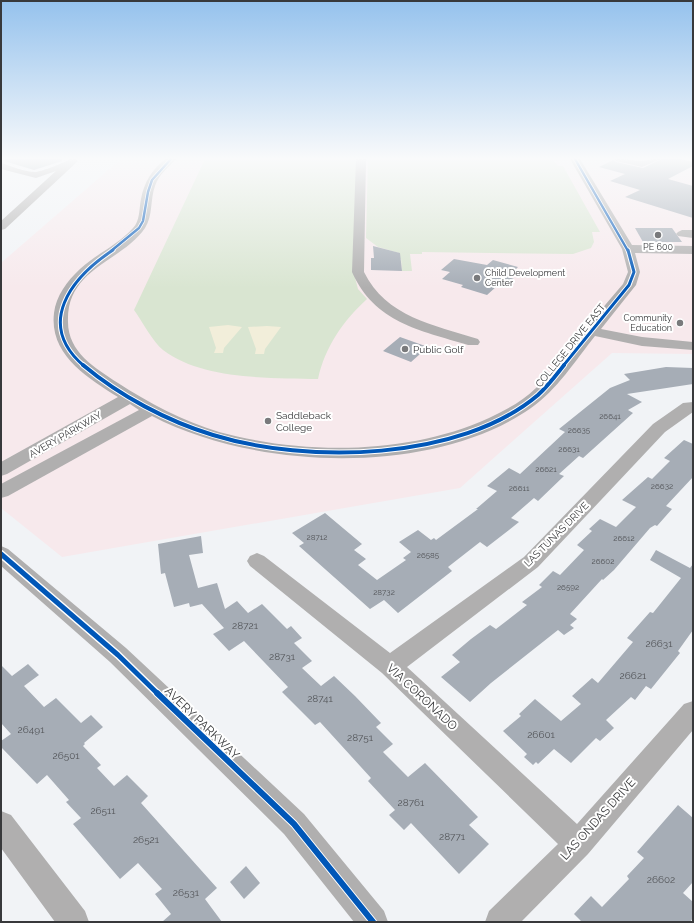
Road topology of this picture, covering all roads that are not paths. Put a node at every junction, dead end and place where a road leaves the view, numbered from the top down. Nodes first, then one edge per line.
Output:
1 (29, 202) edge
2 (146, 202) edge
3 (360, 202) edge
4 (600, 202) edge
5 (1, 227) edge
6 (628, 249) junction
7 (693, 250) edge
8 (592, 331) junction
9 (472, 342) dead end
10 (693, 346) edge
11 (129, 398) junction
12 (693, 407) edge
13 (151, 410) junction
14 (1, 470) edge
15 (1, 492) edge
16 (1, 554) edge
17 (257, 561) dead end
18 (390, 666) junction
19 (693, 712) edge
20 (1, 825) edge
21 (578, 844) junction
22 (74, 922) edge
23 (373, 922) edge
24 (500, 922) edge

1 - 5 street
2 - 11 street, COLLEGE DRIVE EAST
3 - 9 street
4 - 6 street, COLLEGE DRIVE EAST
6 - 7 street
6 - 8 street, COLLEGE DRIVE EAST
8 - 10 street
8 - 13 street, COLLEGE DRIVE EAST
11 - 13 street, COLLEGE DRIVE EAST
11 - 14 street, AVERY PARKWAY
12 - 18 street, LAS TUNAS DRIVE
13 - 15 street, AVERY PARKWAY
16 - 23 street, AVERY PARKWAY
17 - 18 street, VIA CORONADO
18 - 21 street, VIA CORONADO
19 - 21 street, LAS ONDAS DRIVE
20 - 22 street
21 - 24 street, LAS ONDAS DRIVE

